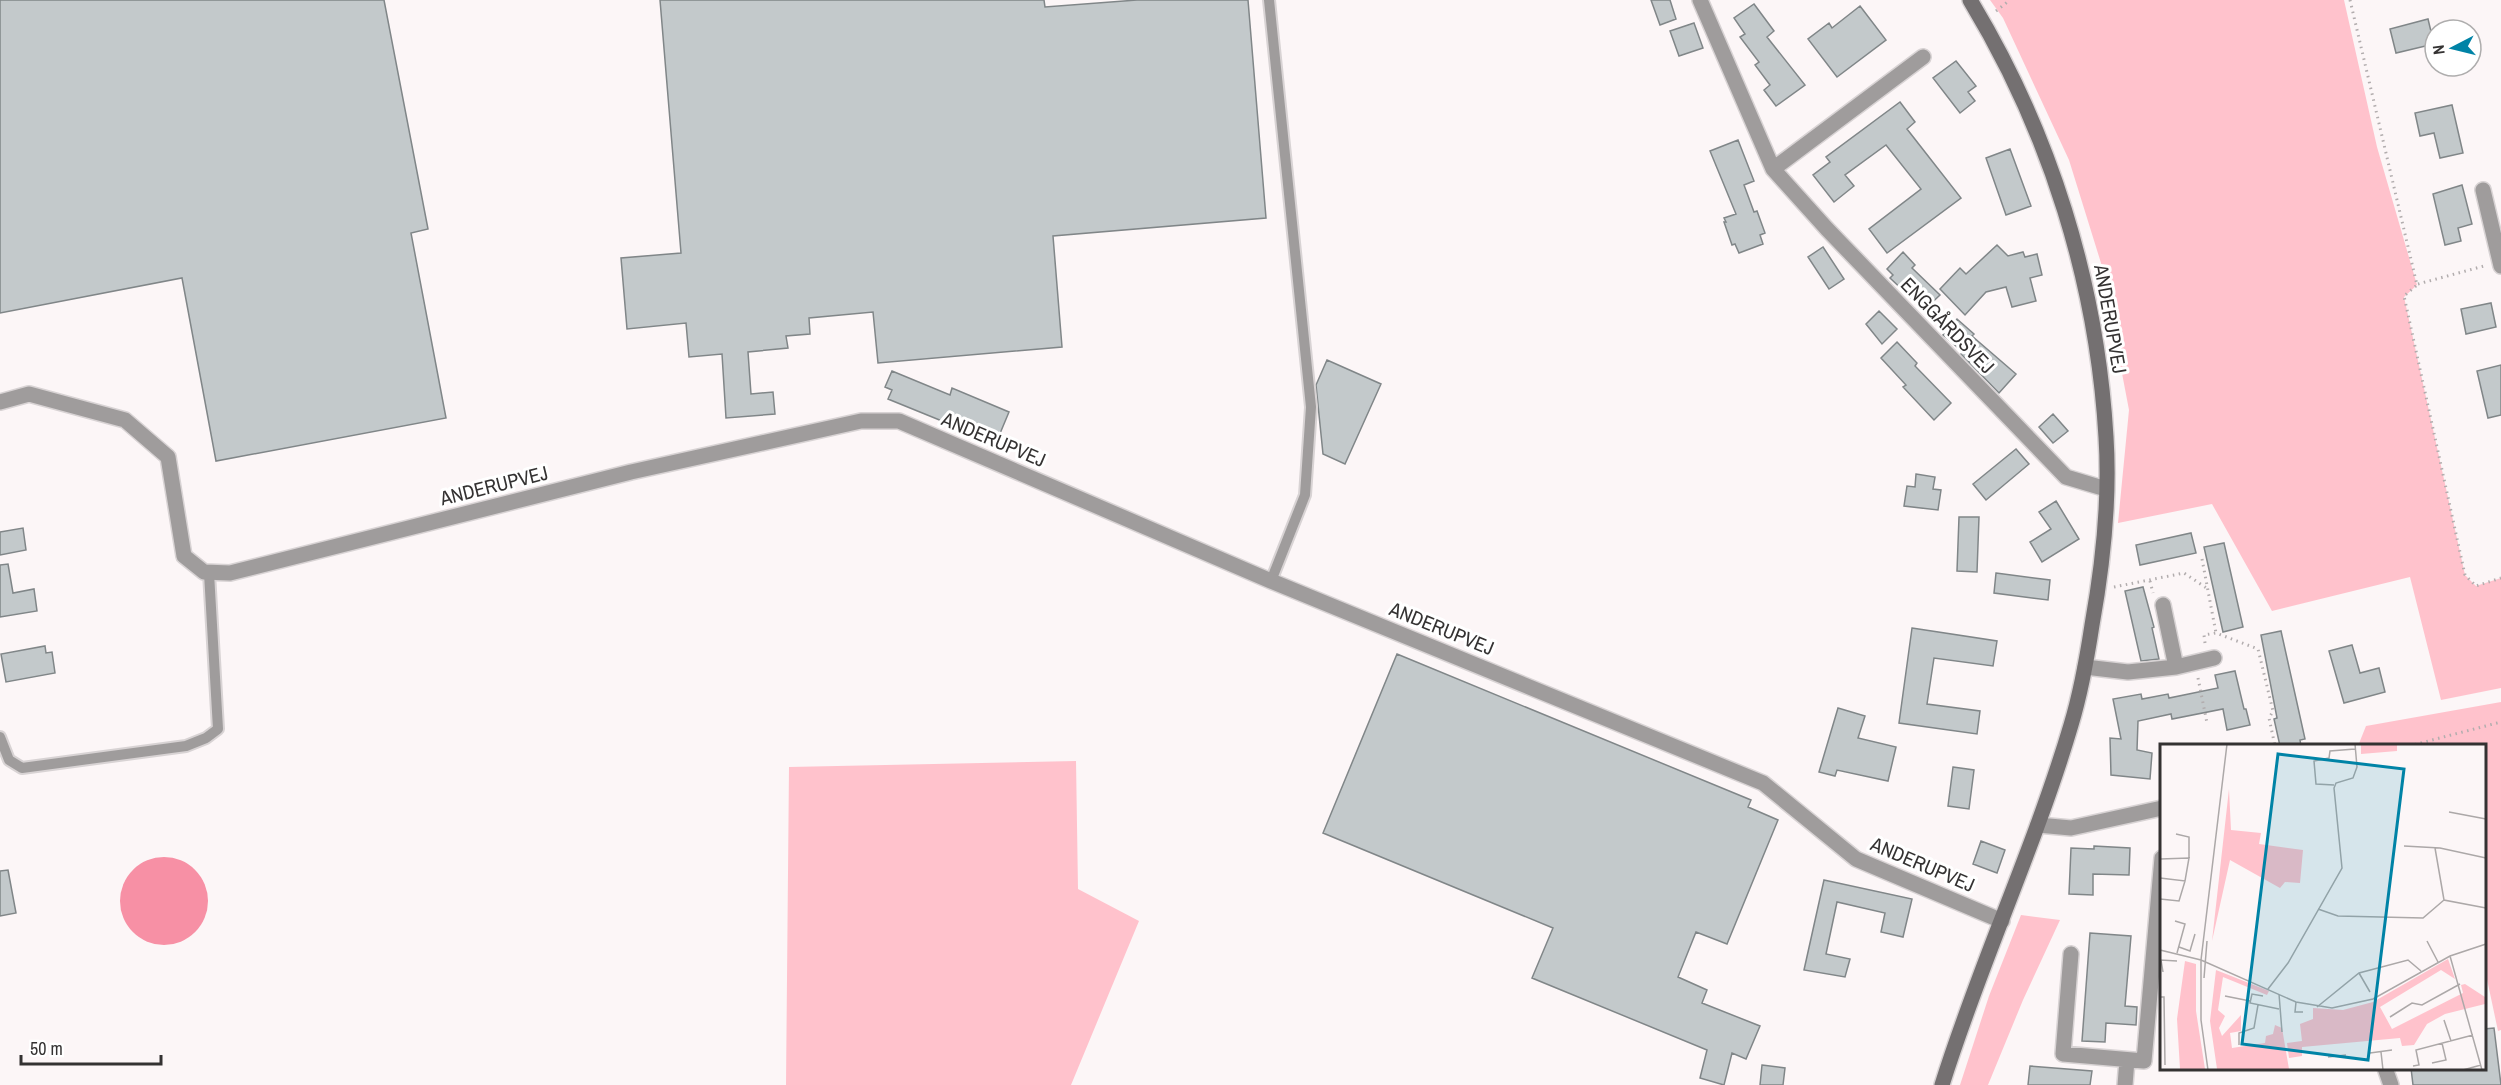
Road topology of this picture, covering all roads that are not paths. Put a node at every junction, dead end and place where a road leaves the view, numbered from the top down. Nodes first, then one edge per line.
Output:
1 (1269, 0) edge
2 (1700, 0) edge
3 (1970, 0) edge
4 (1923, 57) dead end
5 (1773, 169) junction
6 (2482, 190) dead end
7 (2501, 263) edge
8 (0, 402) edge
9 (2106, 489) junction
10 (209, 573) junction
11 (1271, 581) junction
12 (2163, 605) dead end
13 (2206, 660) road end
14 (2085, 667) junction
15 (2176, 667) junction
16 (0, 737) edge
17 (2160, 808) edge
18 (2038, 825) junction
19 (2160, 902) edge
20 (2002, 921) junction
21 (2072, 954) dead end
22 (2156, 989) edge
23 (2127, 1060) junction
24 (2386, 1070) edge
25 (1942, 1085) edge
26 (2125, 1085) edge
27 (2391, 1085) edge

1 - 11 lane
2 - 5 street, ENGGÅRDSVEJ
3 - 9 street, ANDERUPVEJ
4 - 5 street
5 - 9 street, ENGGÅRDSVEJ
6 - 7 street
8 - 10 street
9 - 14 street, ANDERUPVEJ
10 - 11 street, ANDERUPVEJ
10 - 16 lane
11 - 20 street, ANDERUPVEJ
12 - 15 street
13 - 15 street
14 - 15 street
14 - 18 street, ANDERUPVEJ
17 - 18 street
18 - 20 street, ANDERUPVEJ
19 - 22 street
20 - 25 street, ANDERUPVEJ
21 - 23 street
22 - 23 street
23 - 26 street
24 - 27 street

